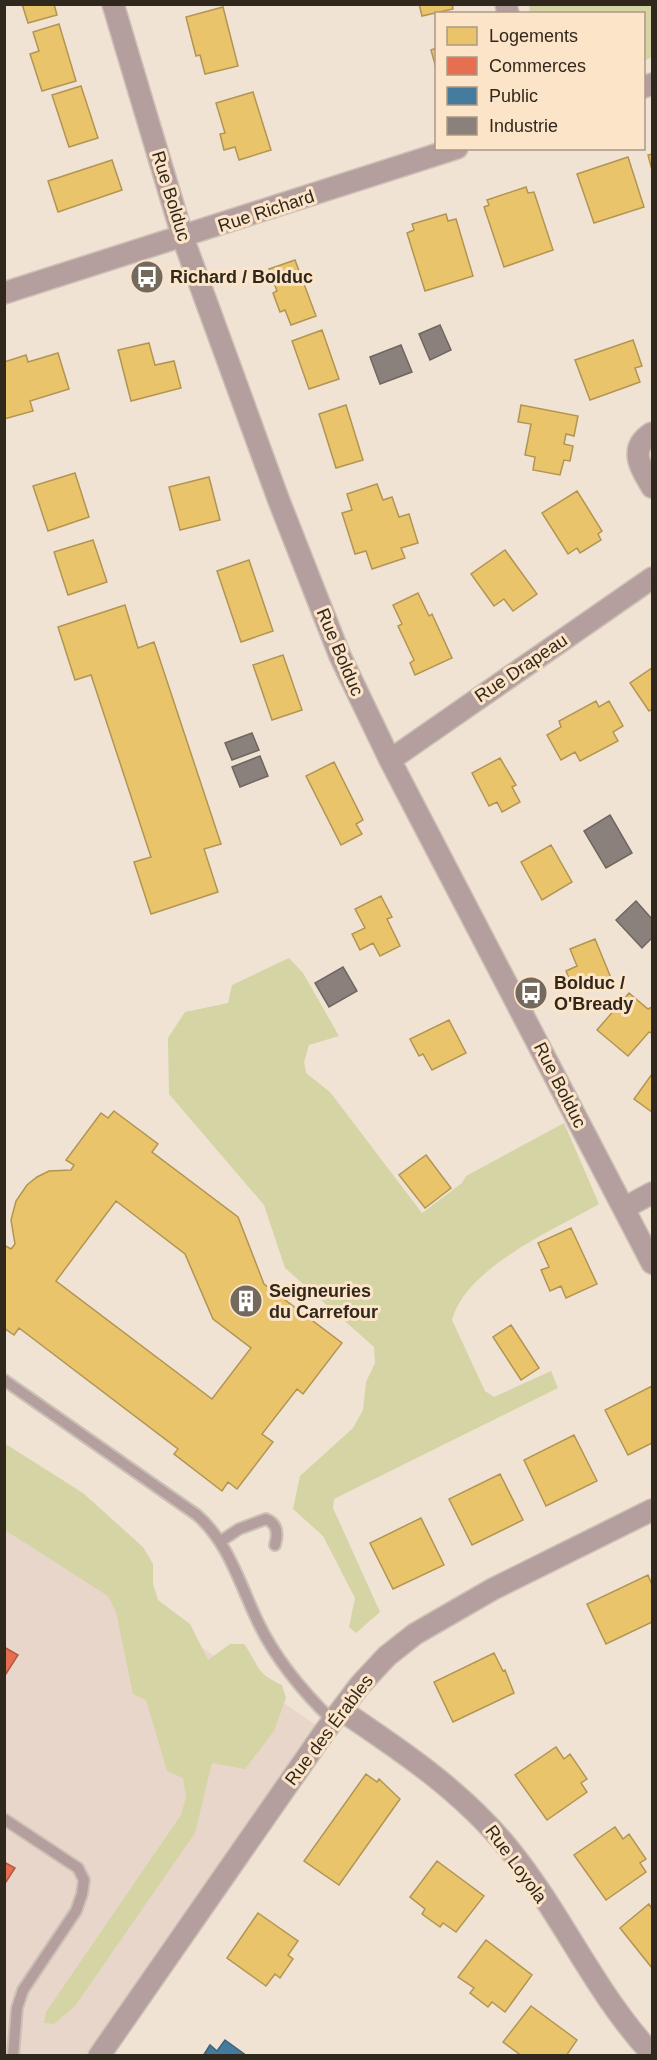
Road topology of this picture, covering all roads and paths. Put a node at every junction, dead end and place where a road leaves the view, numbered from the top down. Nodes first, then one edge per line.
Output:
1 (113, 4) edge
2 (451, 150) edge
3 (183, 238) junction
4 (4, 293) edge
5 (652, 433) edge
6 (652, 487) edge
7 (652, 578) edge
8 (390, 760) junction
9 (652, 1193) edge
10 (624, 1208) junction
11 (652, 1263) edge
12 (4, 1380) edge
13 (652, 1510) edge
14 (221, 1541) junction
15 (275, 1545) dead end
16 (337, 1715) junction
17 (4, 1819) edge
18 (652, 2054) edge
19 (13, 2055) edge
20 (99, 2055) edge

1 - 3 street, Rue Bolduc
2 - 3 street, Rue Richard
3 - 4 street, Rue Richard
3 - 8 street, Rue Bolduc
5 - 6 street
7 - 8 street, Rue Drapeau
8 - 10 street, Rue Bolduc
9 - 10 street
10 - 11 street, Rue Bolduc
12 - 14 lane
13 - 16 street, Rue des Érables
14 - 15 lane
14 - 16 lane
16 - 18 street, Rue Loyola
16 - 20 street, Rue des Érables
17 - 19 lane

